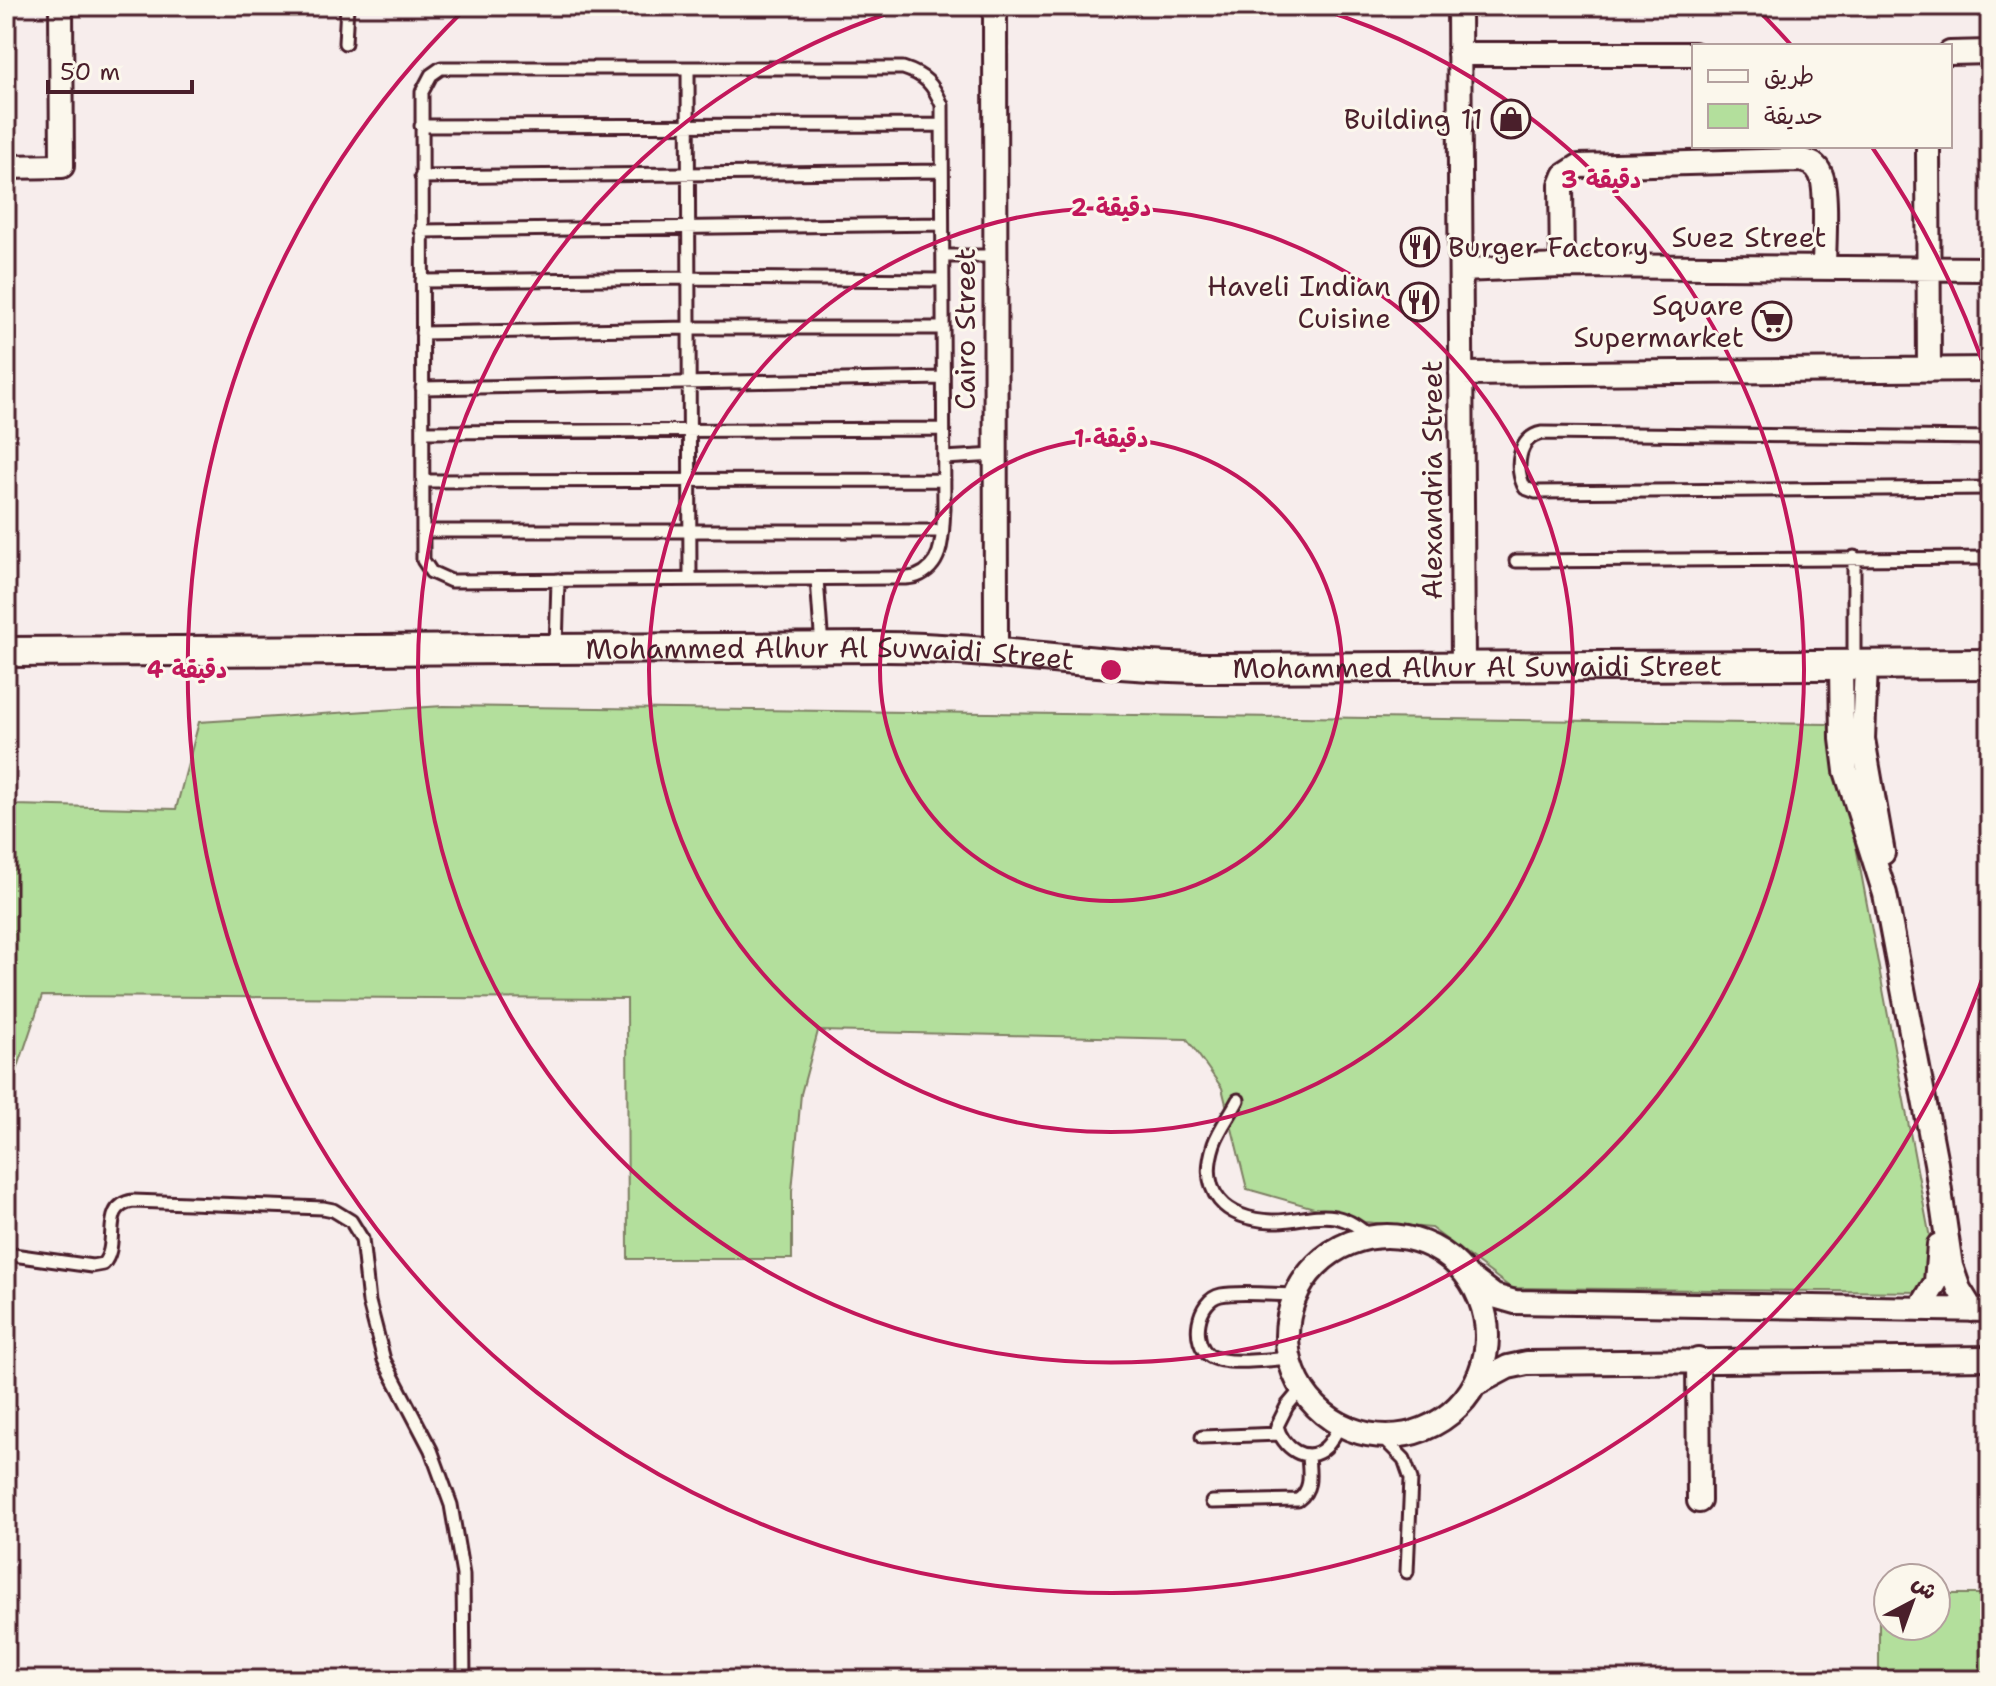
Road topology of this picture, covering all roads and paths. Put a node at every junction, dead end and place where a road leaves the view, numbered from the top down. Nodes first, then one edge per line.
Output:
1 (61, 6) edge
2 (347, 6) edge
3 (995, 6) edge
4 (1459, 6) edge
5 (345, 43) dead end
6 (1990, 52) edge
7 (1952, 53) edge
8 (1459, 54) junction
9 (1692, 54) edge
10 (688, 68) junction
11 (942, 125) junction
12 (421, 126) junction
13 (688, 126) junction
14 (1928, 148) edge
15 (6, 167) edge
16 (942, 171) junction
17 (688, 172) junction
18 (421, 177) junction
19 (942, 224) junction
20 (689, 227) junction
21 (421, 231) junction
22 (943, 256) junction
23 (995, 256) junction
24 (1562, 266) junction
25 (1824, 268) junction
26 (1928, 269) junction
27 (1990, 269) edge
28 (1461, 270) junction
29 (689, 278) junction
30 (943, 280) junction
31 (422, 281) junction
32 (689, 328) junction
33 (943, 328) junction
34 (422, 333) junction
35 (1990, 369) edge
36 (1929, 370) junction
37 (1461, 374) junction
38 (943, 378) junction
39 (689, 383) junction
40 (422, 388) junction
41 (689, 429) junction
42 (942, 429) junction
43 (423, 432) junction
44 (1990, 438) edge
45 (996, 455) junction
46 (944, 458) junction
47 (944, 480) junction
48 (423, 481) junction
49 (689, 482) junction
50 (1990, 488) edge
51 (689, 530) junction
52 (423, 531) junction
53 (942, 531) junction
54 (1854, 557) junction
55 (1990, 558) edge
56 (1516, 561) dead end
57 (690, 579) junction
58 (817, 579) junction
59 (558, 580) junction
60 (822, 647) junction
61 (555, 650) junction
62 (996, 651) junction
63 (6, 652) edge
64 (1990, 664) edge
65 (1463, 665) junction
66 (1854, 665) junction
67 (1238, 1100) dead end
68 (1944, 1220) junction
69 (1372, 1238) junction
70 (6, 1254) edge
71 (1468, 1277) junction
72 (1297, 1295) junction
73 (1920, 1309) junction
74 (1981, 1310) edge
75 (1291, 1358) junction
76 (1990, 1358) edge
77 (1698, 1360) junction
78 (1476, 1384) junction
79 (1303, 1387) junction
80 (1341, 1425) junction
81 (1279, 1434) junction
82 (1380, 1435) junction
83 (1202, 1437) dead end
84 (1308, 1456) junction
85 (1699, 1501) dead end
86 (1212, 1502) dead end
87 (1407, 1572) dead end
88 (464, 1680) edge

1 - 15 street
2 - 5 lane
3 - 23 street, Cairo Street
4 - 8 street, Alexandria Street
6 - 7 street
8 - 9 street
8 - 28 street, Alexandria Street
10 - 11 lane
10 - 12 lane
10 - 13 lane
11 - 13 lane
11 - 16 lane
12 - 13 lane
12 - 18 lane
13 - 17 lane
14 - 26 street
16 - 17 lane
16 - 19 lane
17 - 18 lane
17 - 20 lane
18 - 21 lane
19 - 20 lane
19 - 22 lane
20 - 21 lane
20 - 29 lane
21 - 31 lane
22 - 23 lane
22 - 30 lane
23 - 45 street, Cairo Street
24 - 25 street, Suez Street
24 - 25 street
24 - 28 street, Suez Street
25 - 26 street, Suez Street
26 - 27 street, Suez Street
26 - 36 street
28 - 37 street, Alexandria Street
29 - 30 lane
29 - 31 lane
29 - 32 lane
30 - 33 lane
31 - 34 lane
32 - 33 lane
32 - 34 lane
32 - 39 lane
33 - 38 lane
34 - 40 lane
35 - 36 street
36 - 37 street
37 - 65 street, Alexandria Street
38 - 39 lane
38 - 42 lane
39 - 40 lane
39 - 41 lane
40 - 43 lane
41 - 42 lane
41 - 43 lane
41 - 49 lane
42 - 46 lane
43 - 48 lane
44 - 50 lane
45 - 46 lane
45 - 62 street, Cairo Street
46 - 47 lane
47 - 49 lane
47 - 53 lane
48 - 49 lane
48 - 52 lane
49 - 51 lane
51 - 52 lane
51 - 53 lane
51 - 57 lane
52 - 59 lane
53 - 58 lane
54 - 55 lane
54 - 56 lane
54 - 66 lane
57 - 58 lane
57 - 59 lane
58 - 60 lane
59 - 61 lane
60 - 61 street, Mohammed Alhur Al Suwaidi Street
60 - 62 street, Mohammed Alhur Al Suwaidi Street
61 - 63 street, Mohammed Alhur Al Suwaidi Street
62 - 65 street, Mohammed Alhur Al Suwaidi Street
64 - 66 street, Mohammed Alhur Al Suwaidi Street
65 - 66 street, Mohammed Alhur Al Suwaidi Street
66 - 68 street
67 - 69 lane
68 - 73 street
68 - 74 street
69 - 71 street
69 - 72 street
70 - 88 lane
71 - 73 street
71 - 78 street
72 - 75 street
72 - 75 lane
73 - 74 street
75 - 79 street
76 - 77 street
77 - 78 street
77 - 85 street
78 - 82 street
79 - 80 street
79 - 81 lane
80 - 82 street
80 - 84 lane
81 - 83 lane
81 - 84 lane
82 - 87 lane
84 - 86 lane

